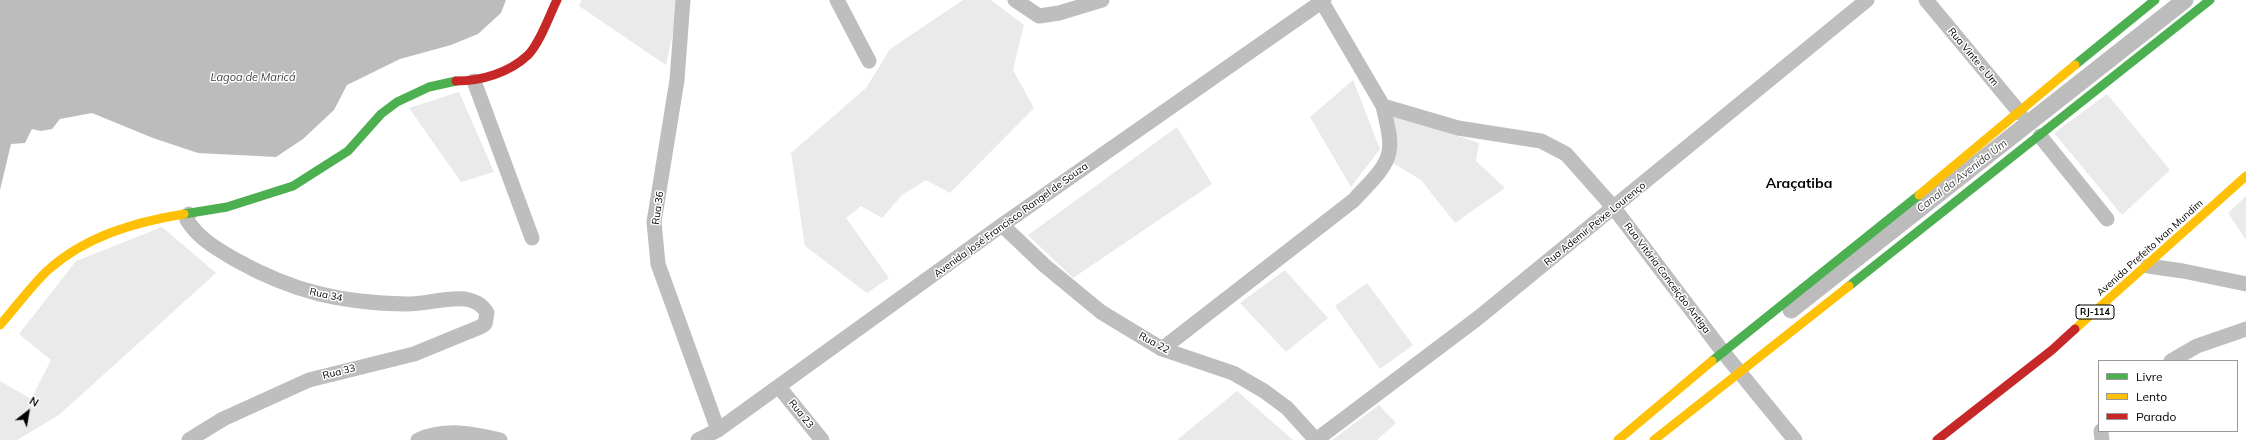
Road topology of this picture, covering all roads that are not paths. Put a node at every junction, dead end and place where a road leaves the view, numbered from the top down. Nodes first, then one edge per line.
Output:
1 (557, 0) edge
2 (683, 0) edge
3 (837, 0) edge
4 (1015, 0) edge
5 (1102, 0) edge
6 (1867, 0) edge
7 (1926, 0) edge
8 (2155, 0) edge
9 (2210, 0) edge
10 (1323, 1) edge
11 (868, 61) dead end
12 (474, 80) junction
13 (1383, 106) junction
14 (2020, 113) junction
15 (2040, 136) junction
16 (2246, 176) edge
17 (1614, 208) junction
18 (189, 214) junction
19 (2107, 219) dead end
20 (1002, 225) junction
21 (532, 238) dead end
22 (2148, 266) junction
23 (2246, 284) edge
24 (487, 313) joint
25 (0, 325) edge
26 (2246, 329) edge
27 (1162, 349) junction
28 (2173, 360) edge
29 (1731, 362) junction
30 (779, 387) junction
31 (718, 430) junction
32 (189, 440) edge
33 (418, 440) edge
34 (500, 440) edge
35 (698, 440) edge
36 (822, 440) edge
37 (1316, 440) edge
38 (1618, 440) edge
39 (1654, 440) edge
40 (1795, 440) edge
41 (1937, 440) edge

1 - 12 street
2 - 31 street, Rua 36
3 - 11 street
4 - 5 street
6 - 17 street, Rua Ademir Peixe Lourenço
7 - 14 street, Rua Vinte e Um
8 - 14 street
9 - 15 street
10 - 13 street
10 - 20 street, Avenida José Francisco Rangel de Souza
12 - 18 street
12 - 21 street
13 - 17 street, Rua Vitória Conceição Antiga
13 - 27 street
14 - 29 street
15 - 19 street
15 - 29 street
16 - 22 street, Avenida Prefeito Ivan Mundim / RJ-114
17 - 29 street, Rua Vitória Conceição Antiga
17 - 37 street, Rua Ademir Peixe Lourenço
18 - 24 street, Rua 34
18 - 25 street
20 - 27 street, Rua 22
20 - 30 street, Avenida José Francisco Rangel de Souza
22 - 23 street
22 - 41 street, Avenida Prefeito Ivan Mundim / RJ-114
24 - 32 street, Rua 33
26 - 28 street
27 - 37 street, Rua 22
29 - 38 street
29 - 39 street
29 - 40 street, Rua Vitória Conceição Antiga
30 - 31 street, Avenida José Francisco Rangel de Souza
30 - 36 street, Rua 23
31 - 35 street, Avenida José Francisco Rangel de Souza
33 - 34 street

